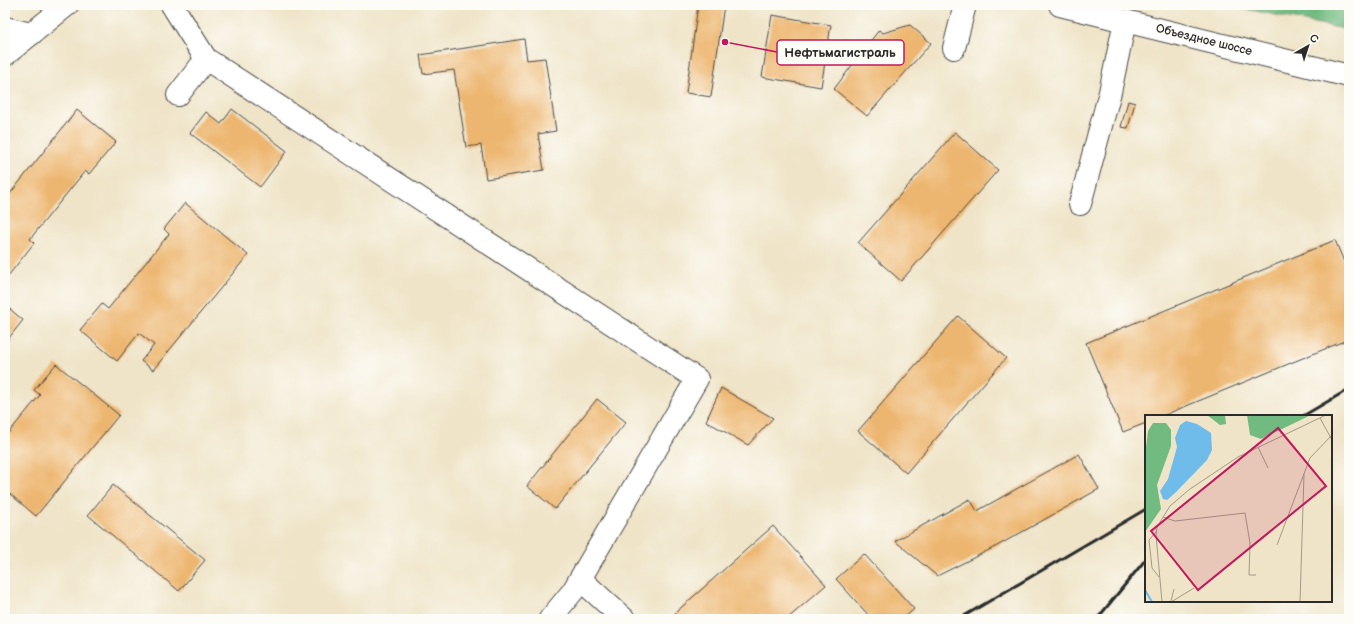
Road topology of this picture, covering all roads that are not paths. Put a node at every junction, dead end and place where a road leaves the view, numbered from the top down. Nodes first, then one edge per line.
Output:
1 (67, 5) edge
2 (172, 5) edge
3 (965, 5) edge
4 (1060, 5) edge
5 (1125, 21) junction
6 (5, 28) edge
7 (31, 34) junction
8 (5, 38) edge
9 (954, 48) dead end
10 (5, 55) edge
11 (206, 59) junction
12 (1349, 76) edge
13 (178, 95) dead end
14 (1080, 204) dead end
15 (580, 578) junction
16 (550, 619) edge
17 (624, 619) edge

1 - 7 main road
2 - 11 main road
3 - 9 main road
4 - 5 main road, Объездное шоссе
5 - 12 main road, Объездное шоссе
5 - 14 main road
6 - 7 main road
7 - 8 main road
7 - 10 main road
11 - 13 main road
11 - 15 main road
15 - 16 main road
15 - 17 main road

